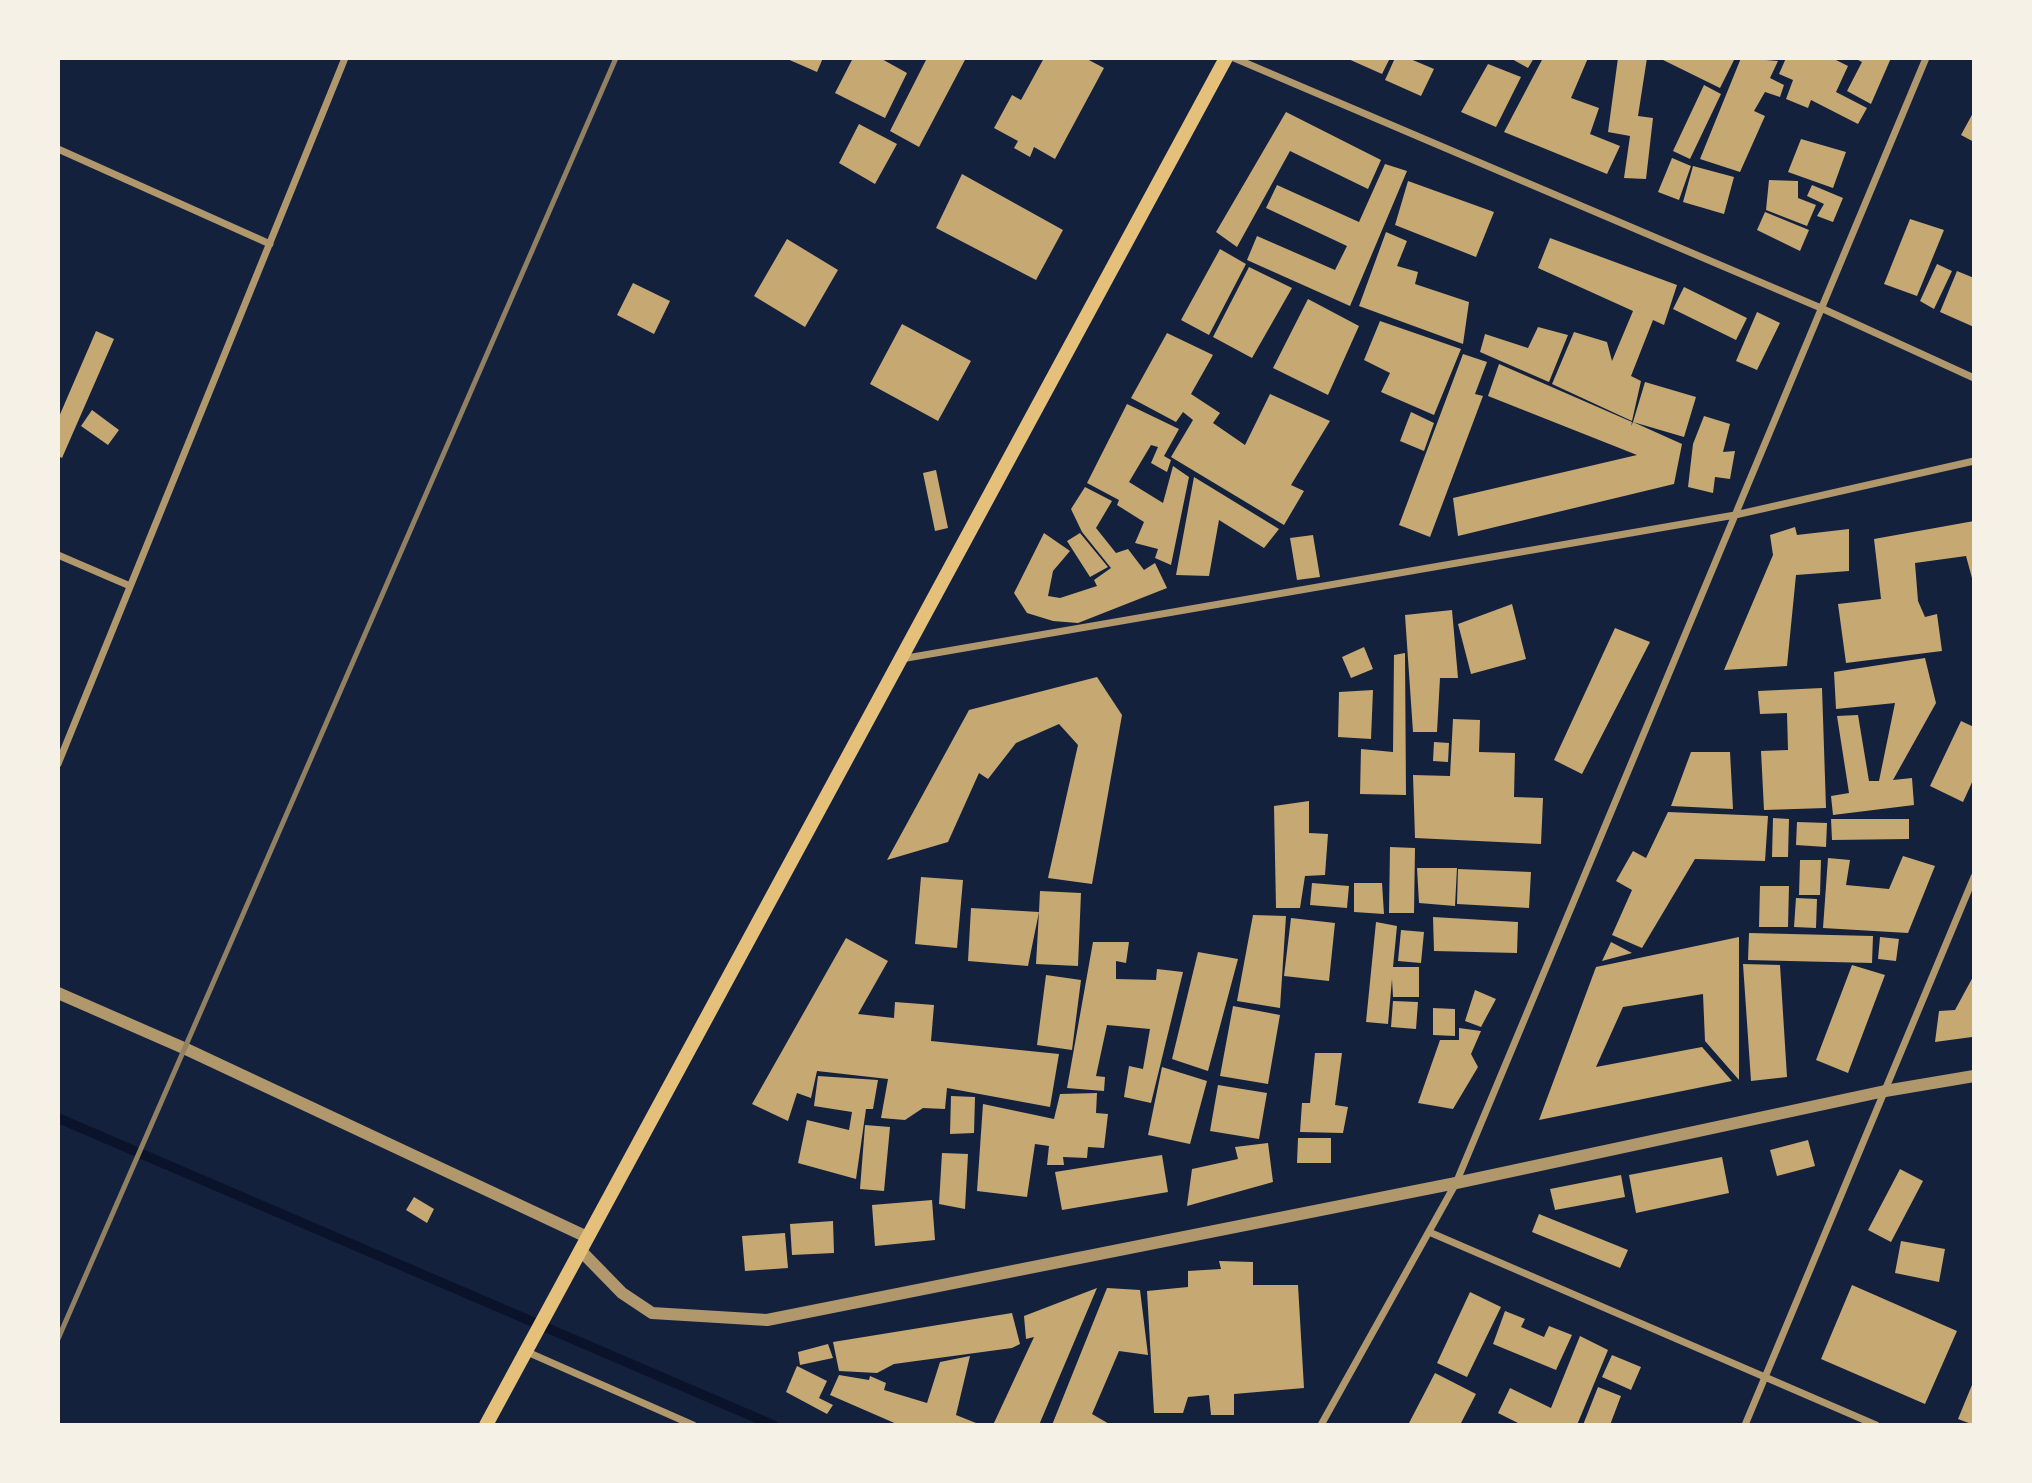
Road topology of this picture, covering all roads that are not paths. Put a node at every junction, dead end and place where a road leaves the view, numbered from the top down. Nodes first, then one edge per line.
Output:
1 (345, 58) edge
2 (1226, 58) edge
3 (1234, 58) edge
4 (1926, 58) edge
5 (58, 149) edge
6 (270, 244) junction
7 (1821, 308) junction
8 (1974, 378) edge
9 (1974, 461) edge
10 (1735, 515) junction
11 (58, 555) edge
12 (130, 586) junction
13 (900, 660) junction
14 (58, 764) edge
15 (1974, 877) edge
16 (58, 993) edge
17 (1974, 1076) edge
18 (1885, 1091) junction
19 (1455, 1183) junction
20 (1429, 1232) junction
21 (584, 1244) junction
22 (526, 1351) junction
23 (1765, 1377) junction
24 (485, 1425) edge
25 (693, 1425) edge
26 (1321, 1425) edge
27 (1745, 1425) edge
28 (1876, 1425) edge

1 - 6 street
2 - 13 main road
3 - 7 street
4 - 7 street
5 - 6 street
6 - 12 street
7 - 8 street
7 - 10 street
9 - 10 street
10 - 13 street
10 - 19 street
11 - 12 street
12 - 14 street
13 - 21 main road
15 - 18 street
16 - 21 street
17 - 18 street
18 - 19 street
18 - 23 street
19 - 20 street
19 - 21 street
20 - 23 street
20 - 26 street
21 - 22 main road
22 - 24 main road
22 - 25 street
23 - 27 street
23 - 28 street

